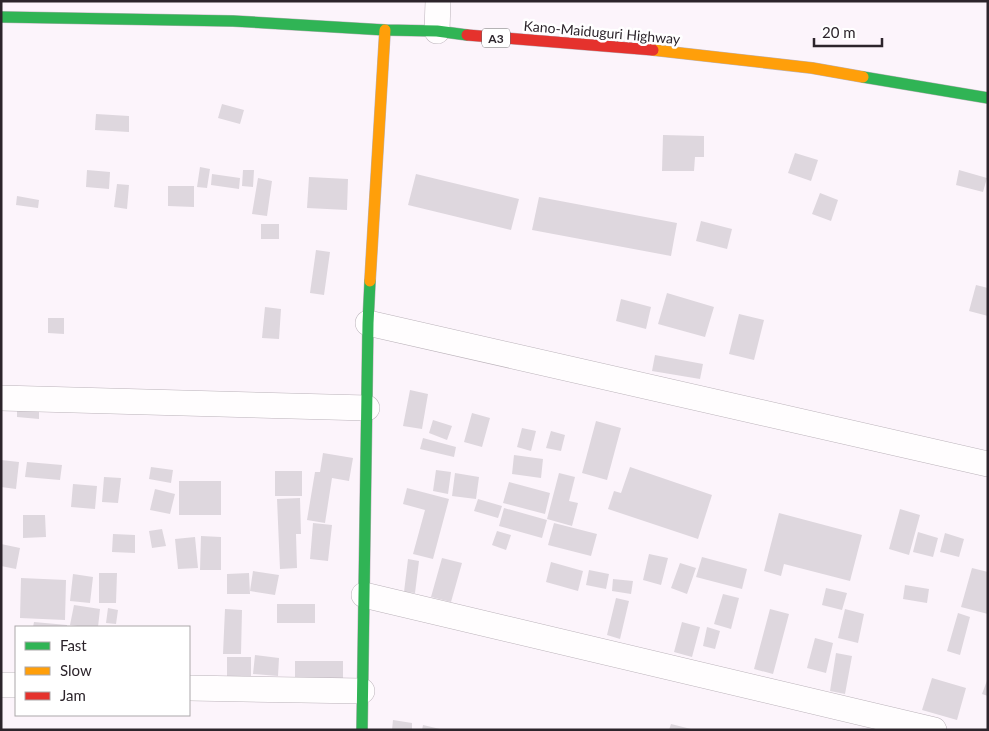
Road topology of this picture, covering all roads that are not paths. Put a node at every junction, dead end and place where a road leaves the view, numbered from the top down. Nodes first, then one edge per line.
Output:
1 (438, 1) edge
2 (1, 17) edge
3 (385, 30) junction
4 (436, 31) junction
5 (988, 98) edge
6 (368, 323) junction
7 (1, 398) edge
8 (367, 408) junction
9 (988, 464) edge
10 (364, 595) junction
11 (1, 685) edge
12 (15, 685) edge
13 (190, 688) edge
14 (362, 691) junction
15 (362, 730) edge
16 (934, 730) edge

1 - 4 street
2 - 3 main road, Kano-Maiduguri Highway / A3
3 - 4 main road, Kano-Maiduguri Highway / A3
3 - 6 main road
4 - 5 main road, Kano-Maiduguri Highway / A3
6 - 8 main road
6 - 9 street
7 - 8 street
8 - 10 main road
10 - 14 main road
10 - 16 street
11 - 12 street
13 - 14 street
14 - 15 main road

